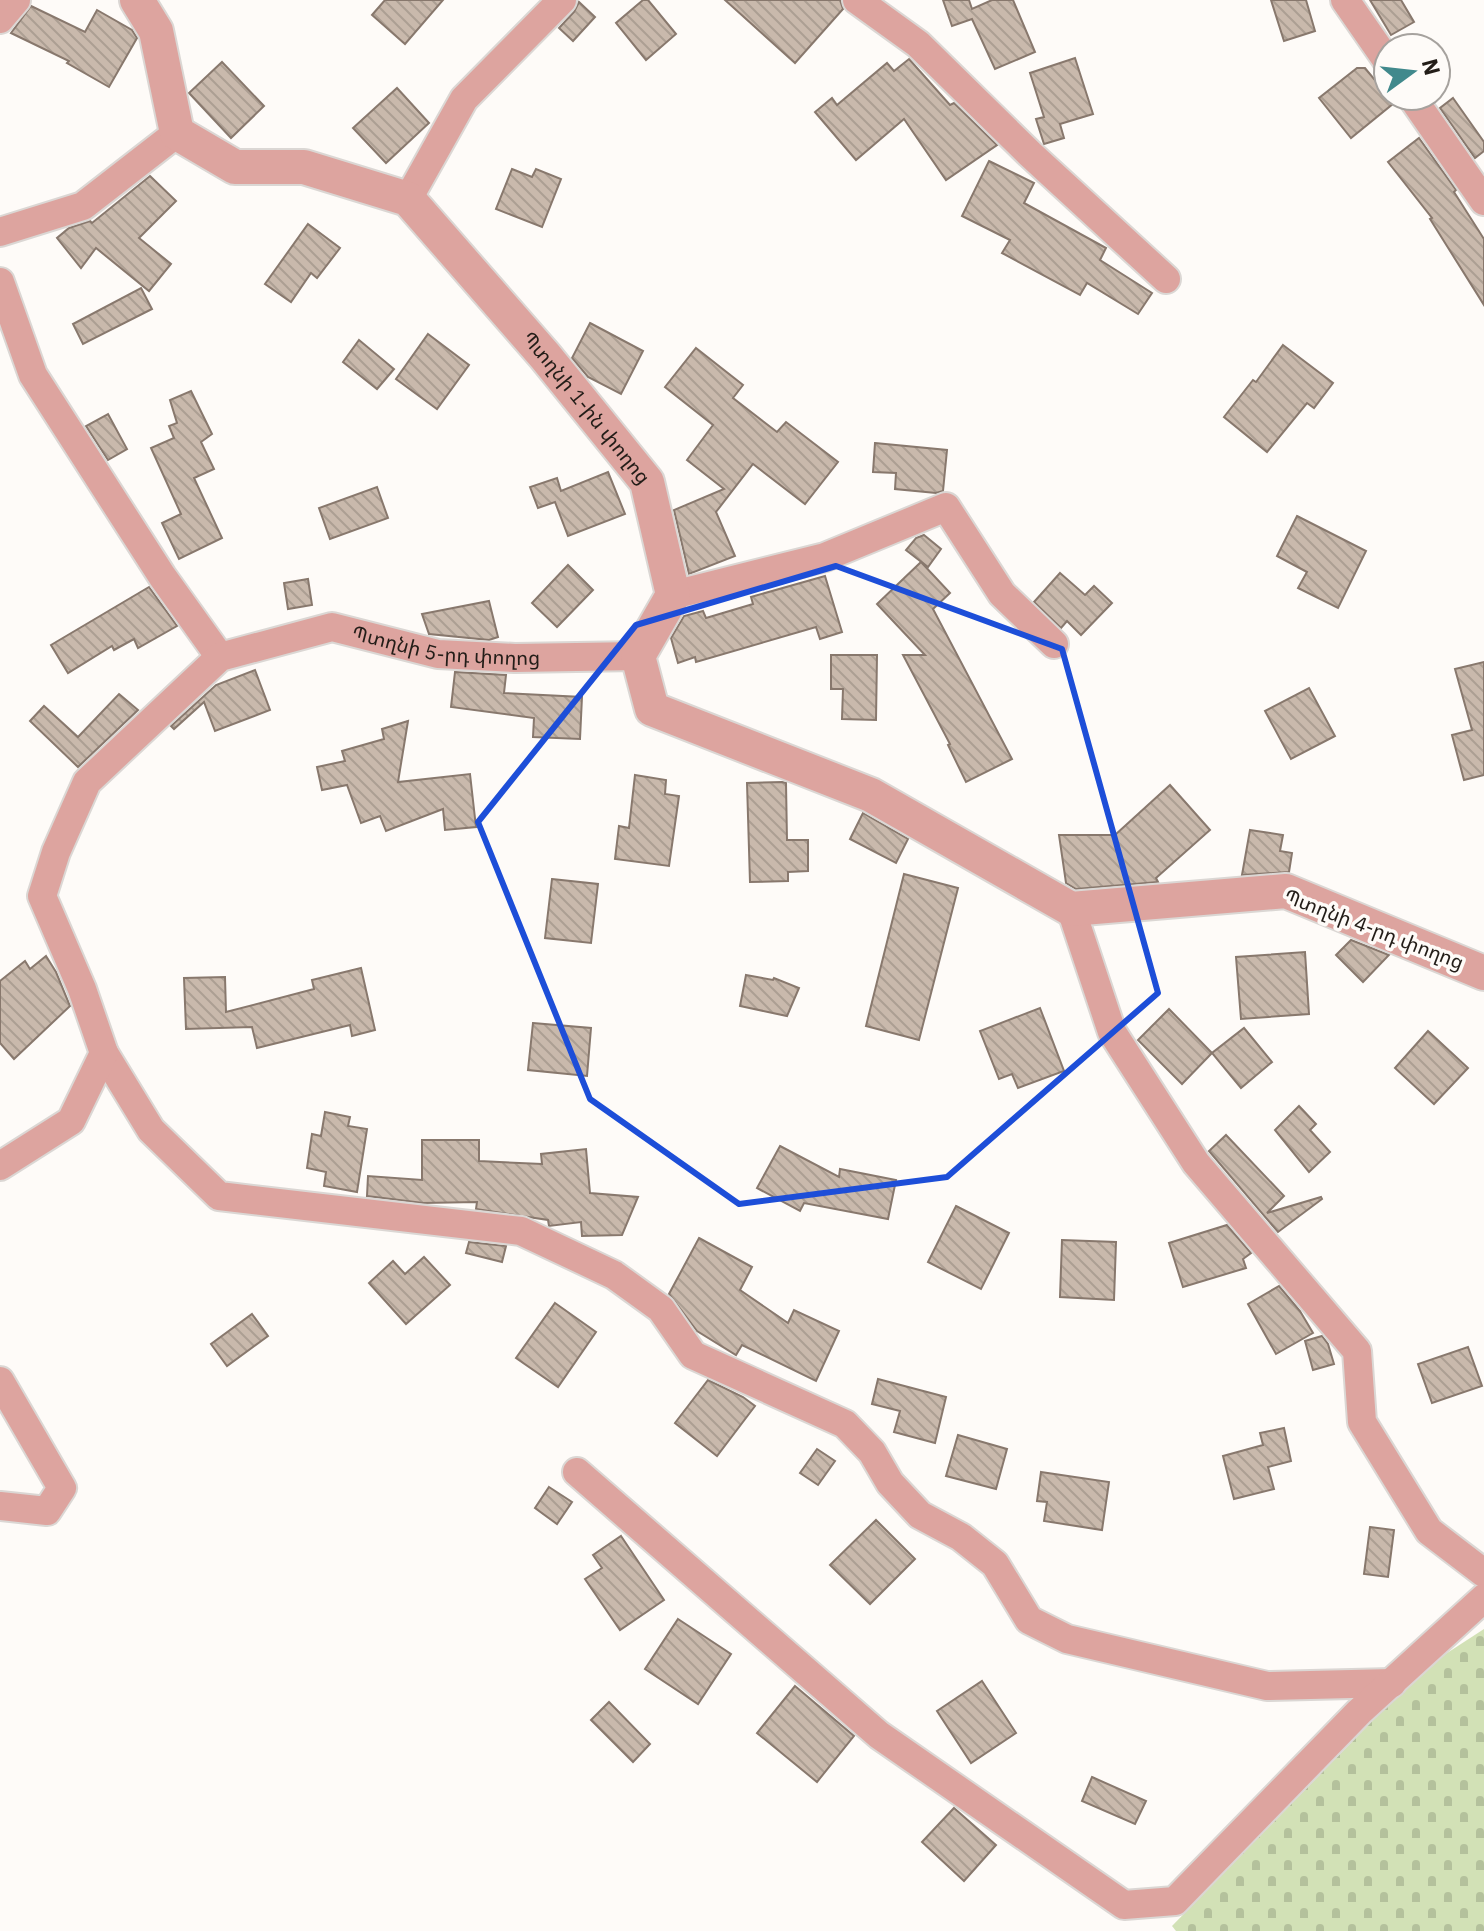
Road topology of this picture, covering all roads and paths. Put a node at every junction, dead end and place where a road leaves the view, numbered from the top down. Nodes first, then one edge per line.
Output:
1 (16, 0) edge
2 (137, 0) edge
3 (562, 0) edge
4 (857, 0) edge
5 (1345, 0) edge
6 (0, 19) edge
7 (1372, 39) edge
8 (1422, 112) edge
9 (177, 133) junction
10 (408, 199) junction
11 (1484, 201) edge
12 (0, 232) edge
13 (1166, 279) dead end
14 (0, 282) edge
15 (673, 595) junction
16 (1054, 644) dead end
17 (638, 656) junction
18 (220, 657) junction
19 (1071, 909) junction
20 (1484, 973) edge
21 (104, 1053) junction
22 (0, 1166) edge
23 (0, 1381) edge
24 (577, 1472) dead end
25 (0, 1506) edge
26 (1484, 1573) edge
27 (1484, 1598) edge
28 (1392, 1683) junction

1 - 6 street
2 - 9 street
3 - 10 street
4 - 13 street
5 - 7 street
8 - 11 street
9 - 10 street
9 - 12 street
10 - 15 street, Պտղնի 1-ին փողոց
14 - 18 street
15 - 16 street
15 - 17 street
17 - 18 street, Պտղնի 5-րդ փողոց
17 - 19 street
18 - 21 street, Պտղնի 5-րդ փողոց
19 - 20 street, Պտղնի 4-րդ փողոց
19 - 26 street
21 - 22 street
21 - 28 street, Պտղնի 5-րդ փողոց
23 - 25 street
24 - 28 street
27 - 28 street

